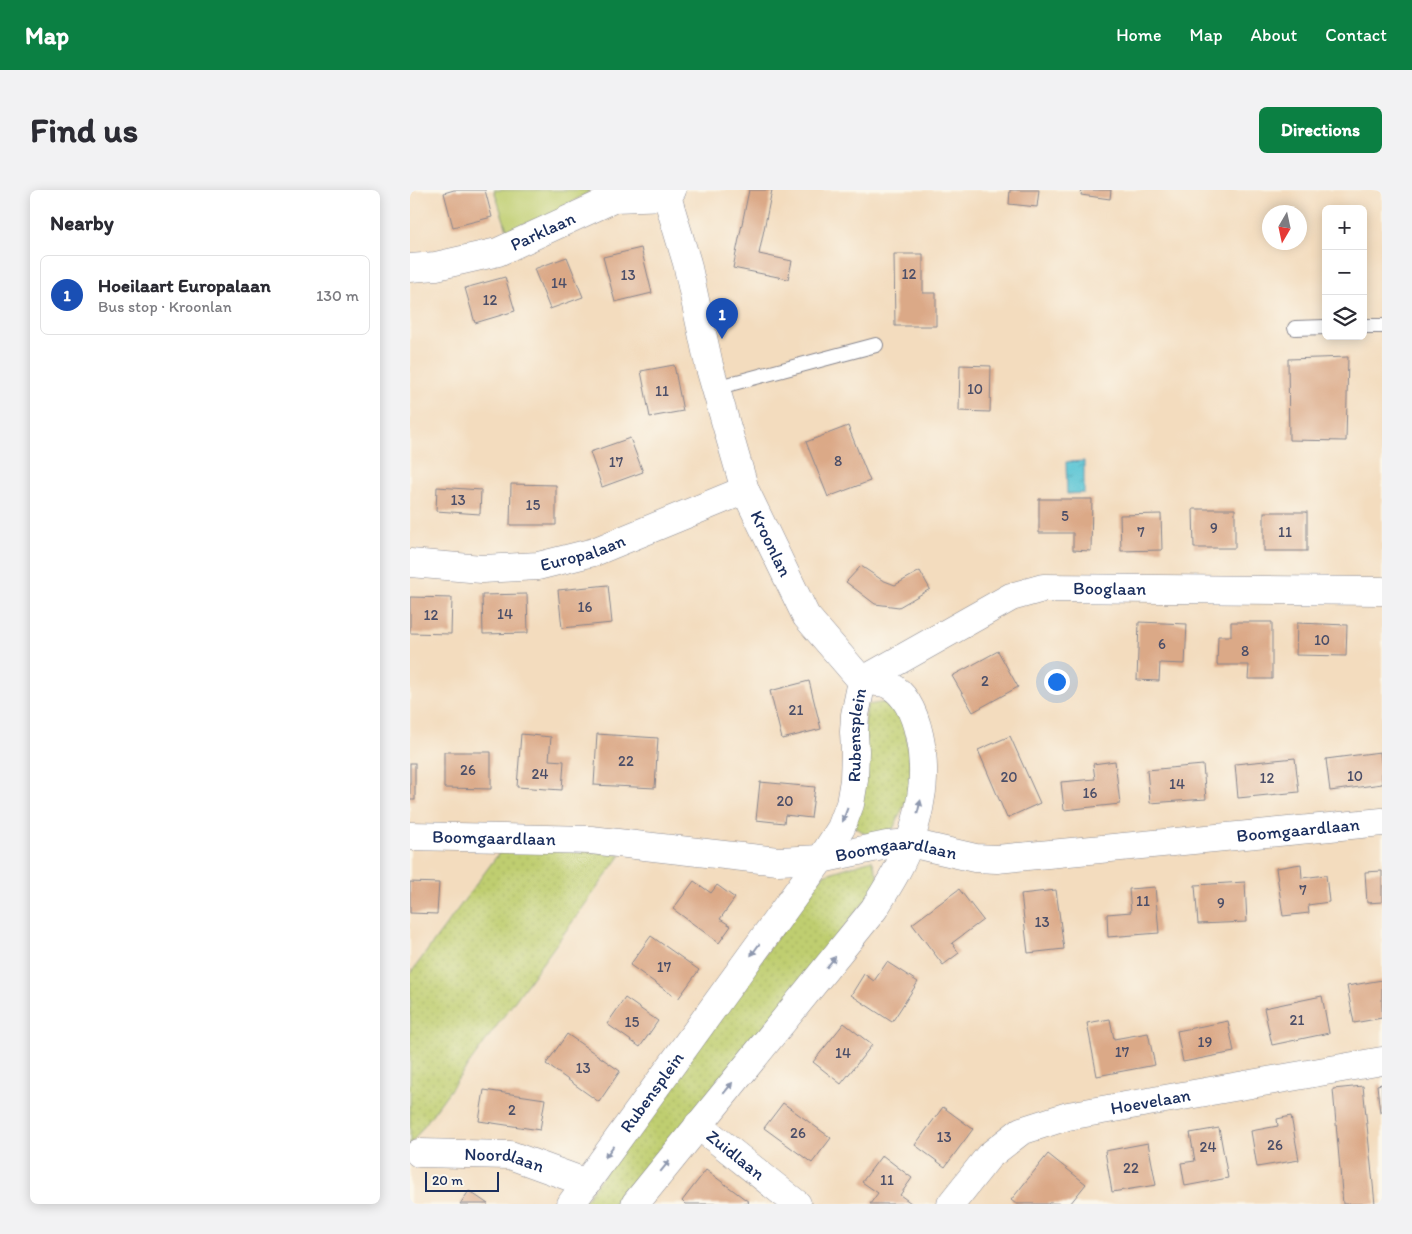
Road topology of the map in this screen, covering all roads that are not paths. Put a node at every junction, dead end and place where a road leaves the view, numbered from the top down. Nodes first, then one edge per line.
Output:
1 (669, 193) edge
2 (410, 268) edge
3 (1367, 326) edge
4 (1382, 326) edge
5 (1322, 327) edge
6 (1295, 328) dead end
7 (876, 345) dead end
8 (716, 388) junction
9 (745, 490) junction
10 (410, 564) edge
11 (1382, 591) edge
12 (862, 681) junction
13 (1382, 822) edge
14 (410, 836) edge
15 (910, 843) junction
16 (821, 859) junction
17 (1382, 1061) edge
18 (698, 1125) junction
19 (419, 1153) dead end
20 (579, 1193) edge
21 (635, 1204) edge
22 (796, 1204) edge
23 (951, 1204) edge

1 - 2 street, Parklaan
1 - 8 street, Kroonlan
3 - 4 lane
5 - 6 lane
7 - 8 lane
8 - 9 street, Kroonlan
9 - 10 street, Europalaan
9 - 12 street, Kroonlan
11 - 12 street, Booglaan
15 -> 12 street, Rubensplein
12 -> 16 street, Rubensplein
13 - 15 street, Boomgaardlaan
14 - 16 street, Boomgaardlaan
15 - 16 street, Boomgaardlaan
18 -> 15 street, Rubensplein
16 -> 20 street, Rubensplein
17 - 23 street, Hoevelaan
21 -> 18 street, Rubensplein
18 - 22 street, Zuidlaan
19 - 20 street, Noordlaan

